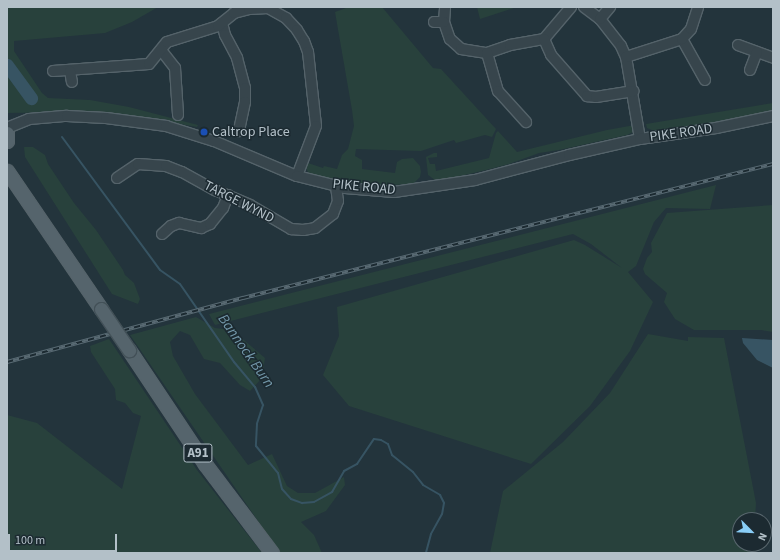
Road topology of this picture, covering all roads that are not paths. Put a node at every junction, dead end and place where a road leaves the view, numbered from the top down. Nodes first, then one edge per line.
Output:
1 (268, 7) edge
2 (571, 7) edge
3 (584, 7) edge
4 (610, 7) edge
5 (698, 7) edge
6 (445, 8) edge
7 (600, 19) junction
8 (222, 23) junction
9 (544, 39) junction
10 (682, 39) junction
11 (738, 45) dead end
12 (161, 50) junction
13 (757, 52) junction
14 (487, 53) junction
15 (626, 57) junction
16 (773, 58) edge
17 (750, 70) dead end
18 (54, 71) dead end
19 (70, 71) junction
20 (705, 80) dead end
21 (72, 82) dead end
22 (634, 91) junction
23 (178, 115) dead end
24 (773, 116) edge
25 (526, 122) dead end
26 (7, 128) edge
27 (239, 131) dead end
28 (7, 133) edge
29 (640, 139) junction
30 (7, 141) edge
31 (7, 162) edge
32 (7, 171) edge
33 (297, 176) junction
34 (117, 178) dead end
35 (16, 183) junction
36 (336, 186) junction
37 (228, 195) junction
38 (162, 234) dead end
39 (272, 553) edge

1 - 8 street
1 - 33 street
2 - 9 street
3 - 7 street
4 - 7 street
5 - 10 street
6 - 14 street
7 - 15 street
8 - 12 street
8 - 27 street
9 - 14 street
9 - 22 street
10 - 15 street
10 - 20 street
11 - 13 street
12 - 19 street
12 - 23 street
13 - 16 street
13 - 17 street
14 - 25 street
15 - 22 street
18 - 19 street
19 - 21 street
22 - 29 street
24 - 29 street, PIKE ROAD
26 - 33 street, PIKE ROAD
28 - 30 main road
29 - 36 street, PIKE ROAD
31 - 35 main road, A91
32 - 35 main road, A91
33 - 36 street, PIKE ROAD
34 - 37 street, TARGE WYND
35 - 39 main road, A91, bridge
36 - 37 street, TARGE WYND
37 - 38 street

